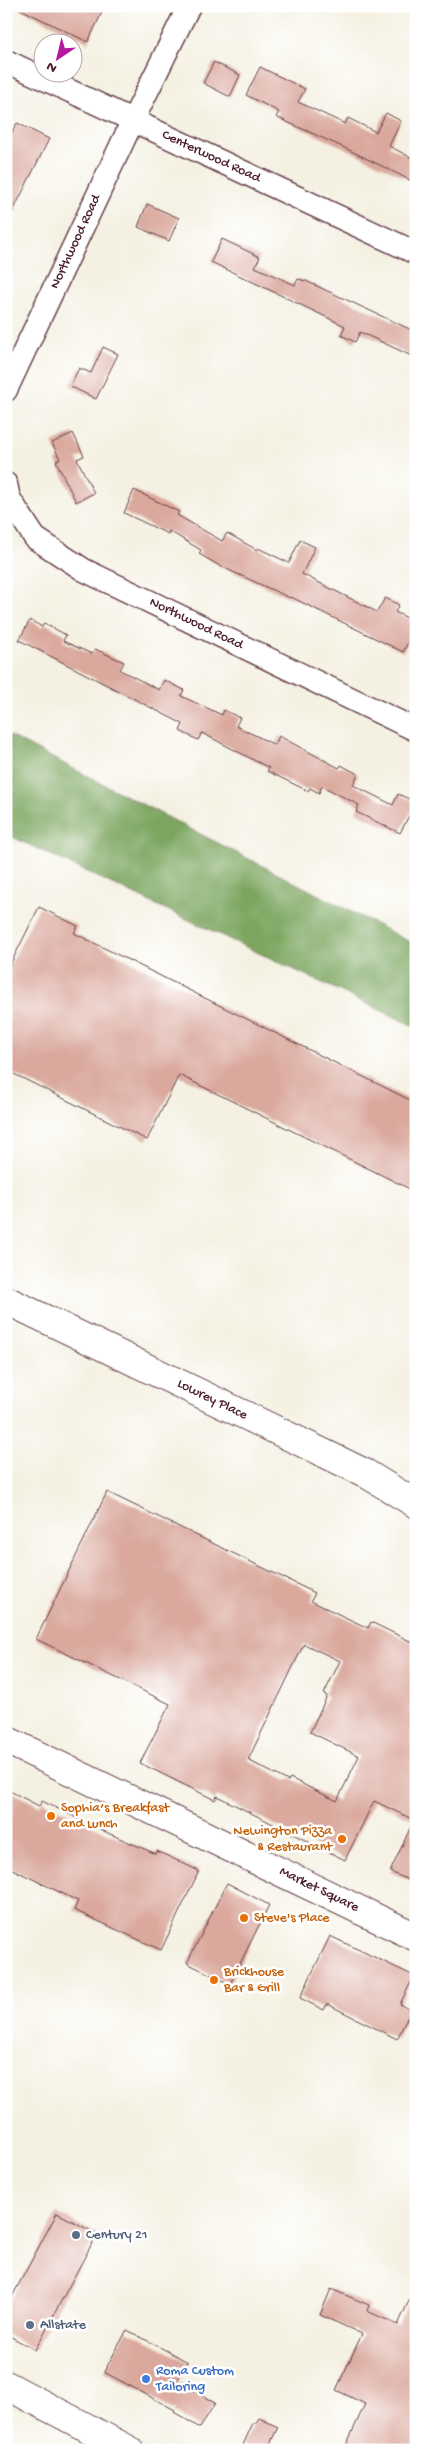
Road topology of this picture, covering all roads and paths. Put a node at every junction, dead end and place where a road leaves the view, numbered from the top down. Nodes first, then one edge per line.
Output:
1 (189, 6) edge
2 (6, 61) edge
3 (133, 120) junction
4 (416, 253) edge
5 (6, 390) edge
6 (6, 484) edge
7 (416, 730) edge
8 (6, 1300) edge
9 (416, 1504) edge
10 (6, 1740) edge
11 (416, 1937) edge
12 (6, 2385) edge
13 (129, 2450) edge

1 - 3 street, Northwood Road
2 - 3 street, Centerwood Road
3 - 4 street, Centerwood Road
3 - 5 street, Northwood Road
6 - 7 street, Northwood Road
8 - 9 street, Lowrey Place
10 - 11 street, Market Square
12 - 13 street

